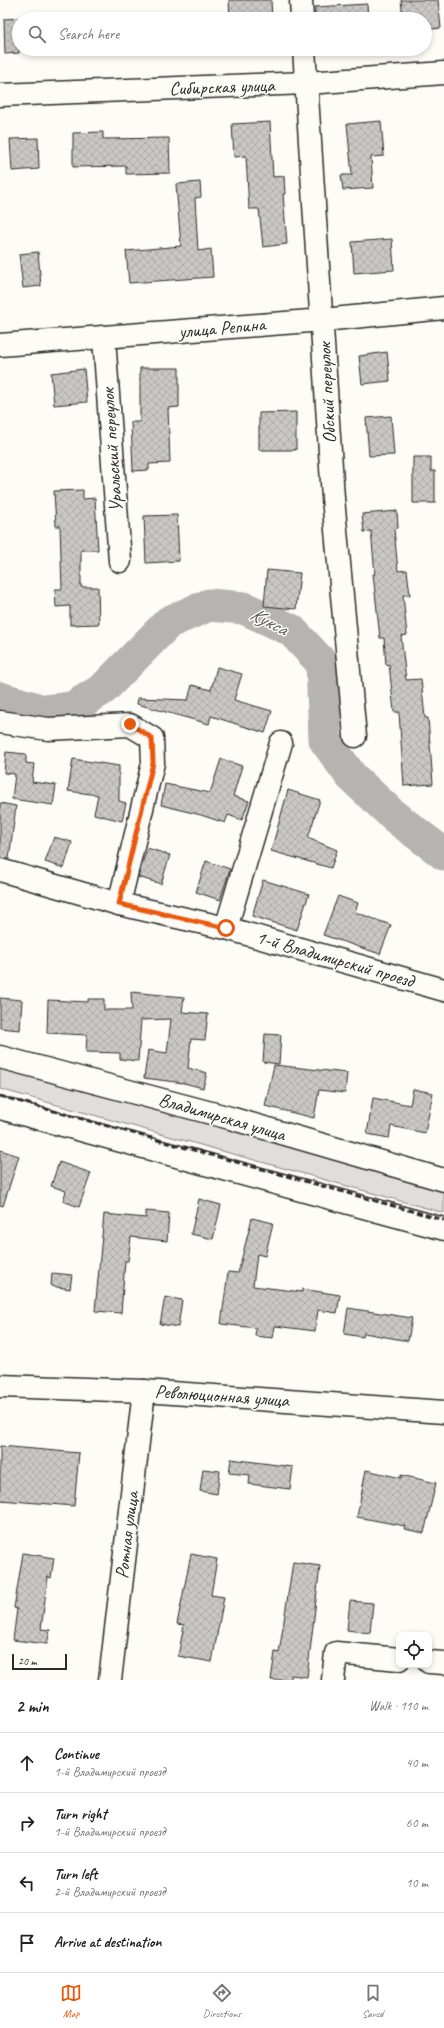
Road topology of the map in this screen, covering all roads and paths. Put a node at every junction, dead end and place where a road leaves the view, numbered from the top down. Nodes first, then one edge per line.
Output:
1 (300, 0) edge
2 (301, 12) edge
3 (305, 56) edge
4 (444, 73) edge
5 (307, 83) junction
6 (0, 95) edge
7 (444, 308) edge
8 (323, 320) junction
9 (104, 338) junction
10 (0, 345) edge
11 (120, 561) dead end
12 (0, 722) edge
13 (355, 736) dead end
14 (281, 743) dead end
15 (0, 870) edge
16 (119, 904) junction
17 (226, 928) junction
18 (444, 990) edge
19 (0, 1057) edge
20 (0, 1108) edge
21 (444, 1180) edge
22 (444, 1228) edge
23 (0, 1386) edge
24 (144, 1391) junction
25 (444, 1412) edge
26 (396, 1659) edge
27 (432, 1662) edge
28 (444, 1663) edge
29 (110, 1680) edge
30 (333, 1680) edge

1 - 2 street
3 - 5 street, Обский переулок
4 - 5 street, Сибирская улица
5 - 6 street, Сибирская улица
5 - 8 street, Обский переулок
7 - 8 street, улица Репина
8 - 9 street, улица Репина
8 - 13 street, Обский переулок
9 - 10 street, улица Репина
9 - 11 street, Уральский переулок
12 - 16 street
14 - 17 street
15 - 16 street, 1-й Владимирский проезд
16 - 17 street, 1-й Владимирский проезд
17 - 18 street, 1-й Владимирский проезд
19 - 21 street, Владимирская улица
20 - 22 street
23 - 24 street, Революционная улица
24 - 25 street, Революционная улица
24 - 29 street, Ротная улица
26 - 30 street
27 - 28 street

